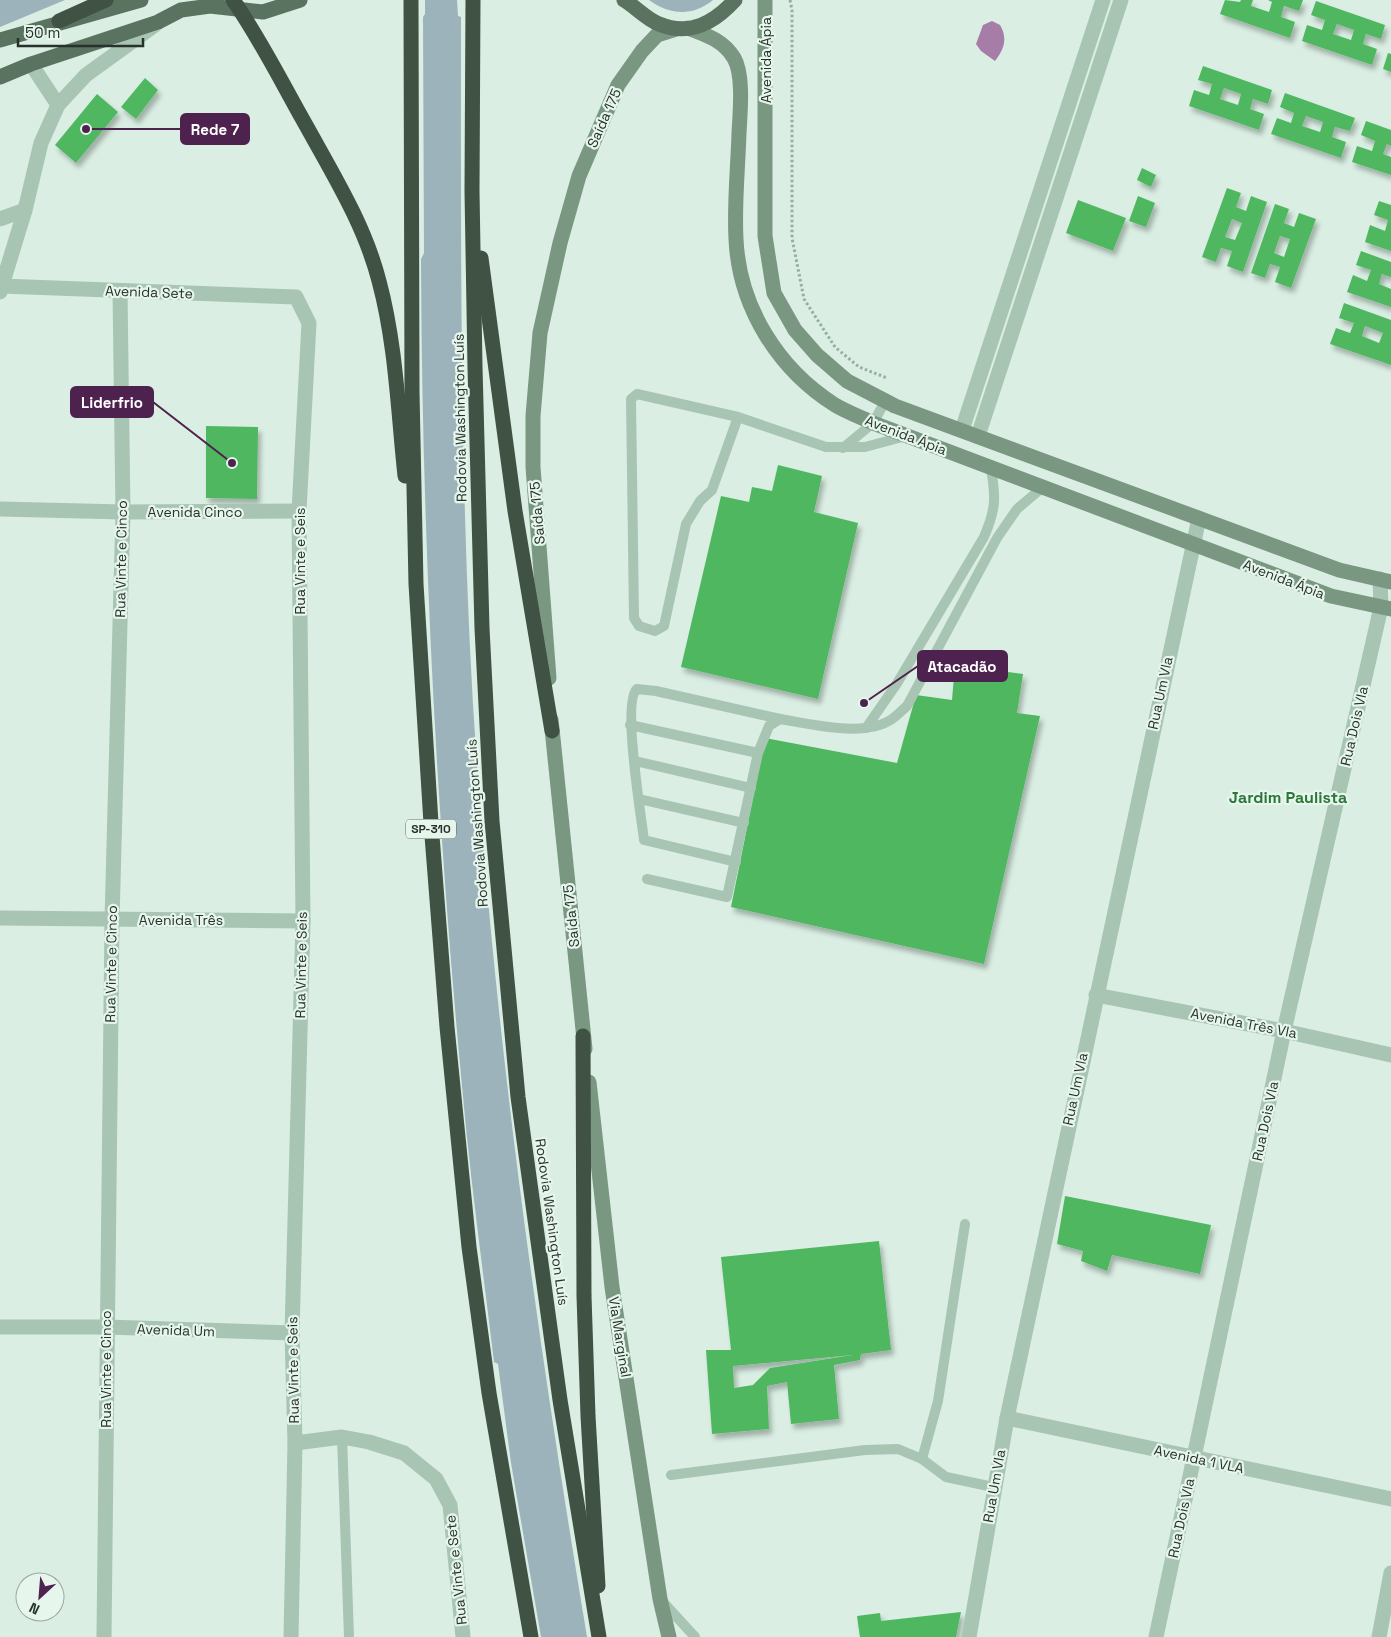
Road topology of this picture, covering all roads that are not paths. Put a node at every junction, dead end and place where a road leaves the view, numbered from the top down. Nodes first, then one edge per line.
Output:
1 (106, 0) edge
2 (141, 0) edge
3 (300, 0) edge
4 (473, 0) edge
5 (624, 0) edge
6 (631, 0) edge
7 (735, 0) edge
8 (765, 0) edge
9 (1103, 0) edge
10 (1121, 0) edge
11 (237, 5) edge
12 (411, 7) edge
13 (644, 15) junction
14 (60, 21) junction
15 (158, 22) junction
16 (682, 28) junction
17 (0, 40) edge
18 (31, 64) junction
19 (0, 78) edge
20 (58, 105) junction
21 (472, 191) junction
22 (25, 210) junction
23 (0, 219) edge
24 (0, 288) edge
25 (120, 291) junction
26 (296, 297) joint
27 (886, 400) junction
28 (738, 417) junction
29 (873, 423) junction
30 (962, 430) junction
31 (906, 436) junction
32 (978, 436) junction
33 (843, 448) junction
34 (991, 468) junction
35 (1043, 487) junction
36 (0, 508) edge
37 (123, 512) junction
38 (300, 512) junction
39 (1198, 518) junction
40 (1191, 544) junction
41 (1385, 581) edge
42 (416, 584) junction
43 (1386, 608) edge
44 (780, 719) junction
45 (630, 725) junction
46 (866, 728) junction
47 (552, 731) junction
48 (758, 754) junction
49 (635, 761) junction
50 (751, 788) junction
51 (639, 799) junction
52 (744, 823) junction
53 (736, 862) junction
54 (647, 879) dead end
55 (0, 918) edge
56 (112, 920) junction
57 (302, 920) junction
58 (1096, 995) junction
59 (1284, 1031) junction
60 (583, 1036) junction
61 (1391, 1055) edge
62 (966, 1224) dead end
63 (0, 1327) edge
64 (106, 1327) junction
65 (292, 1333) junction
66 (1007, 1418) junction
67 (342, 1437) junction
68 (295, 1442) junction
69 (1194, 1458) junction
70 (922, 1460) junction
71 (671, 1475) dead end
72 (994, 1487) junction
73 (1391, 1499) edge
74 (1391, 1573) edge
75 (660, 1599) junction
76 (695, 1636) edge
77 (104, 1637) edge
78 (291, 1637) edge
79 (350, 1637) edge
80 (463, 1637) edge
81 (532, 1637) edge
82 (600, 1637) edge
83 (669, 1637) edge
84 (969, 1637) edge
85 (1156, 1637) edge
86 (1379, 1637) edge

1 - 14 highway
2 - 14 main road
3 - 11 main road
4 - 21 highway, Rodovia Washington Luís
5 - 13 main road
6 - 13 main road
7 - 16 main road
8 - 27 street, Avenida Ápia
9 - 30 street
10 - 32 street
11 - 15 main road
11 - 42 highway
12 - 42 highway, SP-310
13 - 16 main road
14 - 17 main road
15 - 18 main road
15 - 20 street
16 - 29 street, Avenida Ápia
16 - 47 street, Saída 175
18 - 19 main road
18 - 20 street
20 - 22 street
21 - 47 highway
21 - 82 highway, Rodovia Washington Luís
22 - 23 street
22 - 24 street
24 - 25 street, Avenida Sete
25 - 26 street, Avenida Sete
25 - 37 street, Rua Vinte e Cinco
26 - 38 street, Rua Vinte e Seis
27 - 29 lane
27 - 30 street, Avenida Ápia
28 - 28 lane
28 - 33 lane
29 - 31 street, Avenida Ápia
29 - 33 lane
30 - 32 street, Avenida Ápia
31 - 33 lane
31 - 34 street, Avenida Ápia
32 - 39 street, Avenida Ápia
34 - 35 street, Avenida Ápia
34 - 46 lane
35 - 40 street, Avenida Ápia
35 - 46 lane
36 - 37 street, Avenida Cinco
37 - 38 street, Avenida Cinco
37 - 56 street, Rua Vinte e Cinco
38 - 57 street, Rua Vinte e Seis
39 - 40 street, Rua Um Vla
39 - 41 street, Avenida Ápia
40 - 43 street, Avenida Ápia
40 - 58 street, Rua Um Vla
41 - 43 street, Rua Dois Vla
42 - 81 highway, SP-310
43 - 59 street, Rua Dois Vla
44 - 45 lane
44 - 46 lane
44 - 48 lane
45 - 48 lane
45 - 49 lane
47 - 60 street, Saída 175
48 - 50 lane
49 - 50 lane
49 - 51 lane
50 - 52 lane
51 - 52 lane
51 - 53 lane
52 - 53 lane
53 - 54 lane
55 - 56 street, Avenida Três
56 - 57 street, Avenida Três
56 - 64 street, Rua Vinte e Cinco
57 - 65 street, Rua Vinte e Seis
58 - 59 street, Avenida Três Vla
58 - 66 street, Rua Um Vla
59 - 61 street, Avenida Três Vla
59 - 69 street, Rua Dois Vla
60 - 75 street, Via Marginal
60 - 82 highway
62 - 70 lane
63 - 64 street, Avenida Um
64 - 65 street, Avenida Um
64 - 77 street, Rua Vinte e Cinco
65 - 68 street, Rua Vinte e Seis
66 - 69 street, Avenida 1 VLA
66 - 72 street, Rua Um Vla
67 - 68 street, Rua Vinte e Sete
67 - 79 lane
67 - 80 street, Rua Vinte e Sete
68 - 78 street, Rua Vinte e Seis
69 - 73 street, Avenida 1 VLA
69 - 85 street, Rua Dois Vla
70 - 71 lane
70 - 72 lane
72 - 84 street, Rua Um Vla
74 - 86 street
75 - 76 lane
75 - 83 street, Via Marginal

